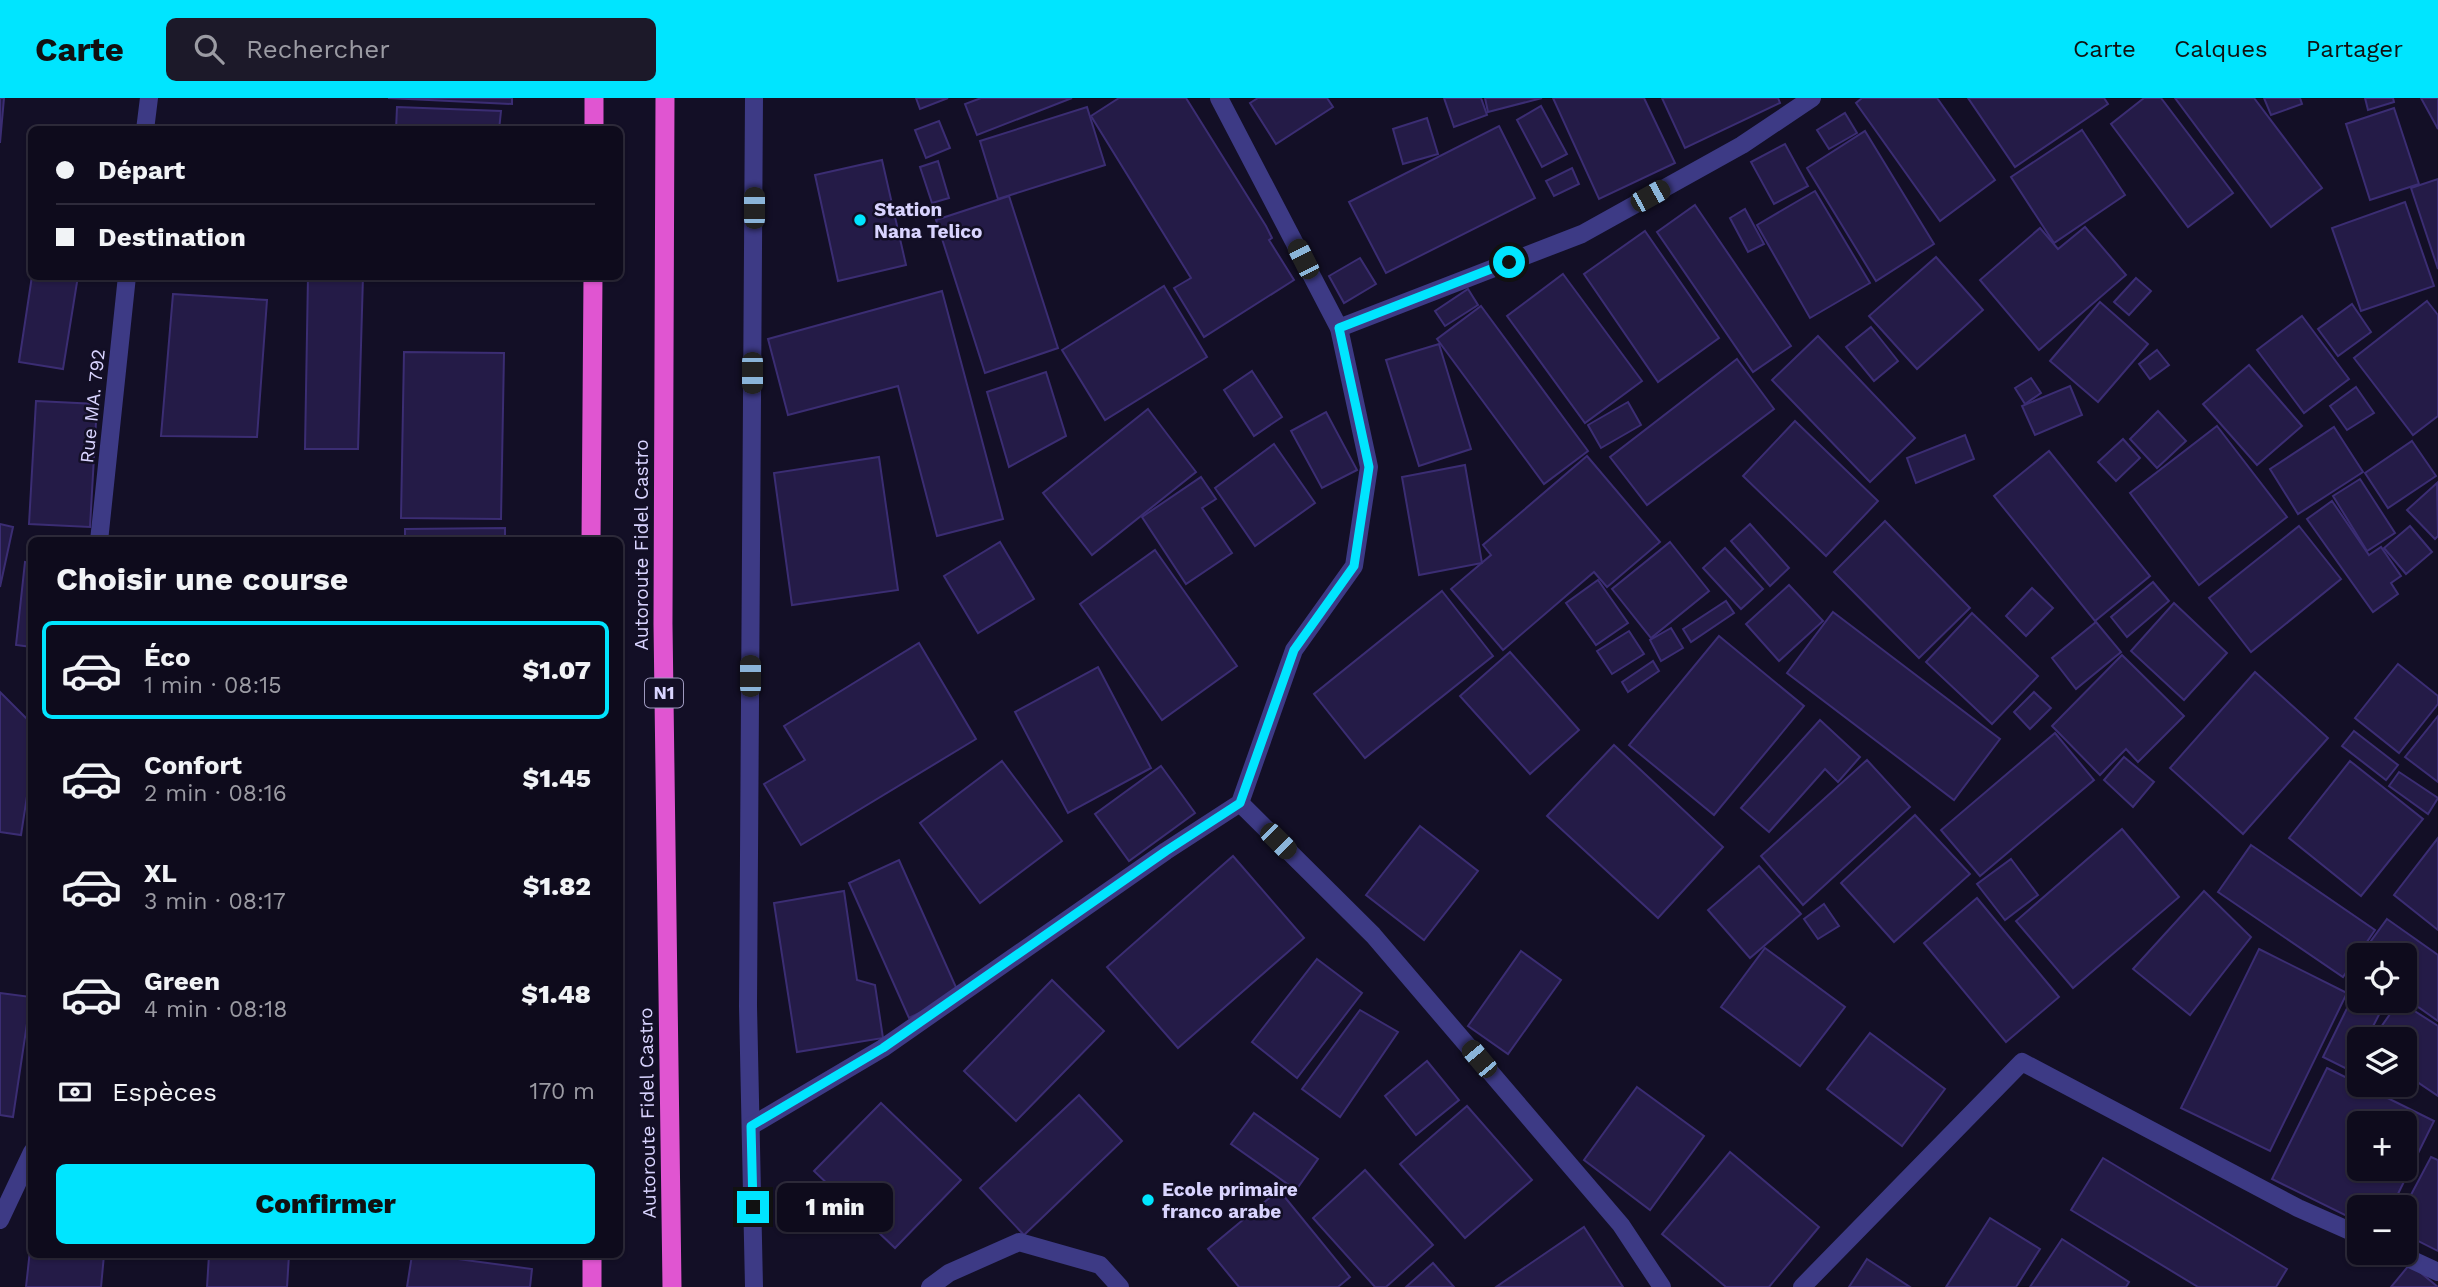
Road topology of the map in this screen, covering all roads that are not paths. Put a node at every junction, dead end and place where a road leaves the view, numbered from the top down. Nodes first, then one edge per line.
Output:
1 (149, 98) edge
2 (594, 98) edge
3 (665, 98) edge
4 (754, 98) edge
5 (1219, 98) edge
6 (1812, 98) edge
7 (146, 126) edge
8 (594, 126) edge
9 (127, 280) edge
10 (593, 280) edge
11 (1339, 328) junction
12 (99, 537) edge
13 (591, 537) edge
14 (1240, 803) junction
15 (751, 1126) junction
16 (28, 1160) edge
17 (0, 1220) edge
18 (2347, 1230) edge
19 (592, 1258) edge
20 (2417, 1262) edge
21 (2438, 1272) edge
22 (592, 1287) edge
23 (672, 1287) edge
24 (754, 1287) edge
25 (930, 1287) edge
26 (1120, 1287) edge
27 (1662, 1287) edge
28 (1802, 1287) edge

1 - 7 street
2 - 8 highway
3 - 23 highway, Autoroute Fidel Castro / N1
4 - 15 street
5 - 11 street
6 - 11 street
9 - 12 street, Rue MA. 792
10 - 13 highway
11 - 14 street
14 - 15 street
14 - 27 street
15 - 24 street
16 - 17 street
18 - 28 street
19 - 22 highway
20 - 21 street
25 - 26 street

